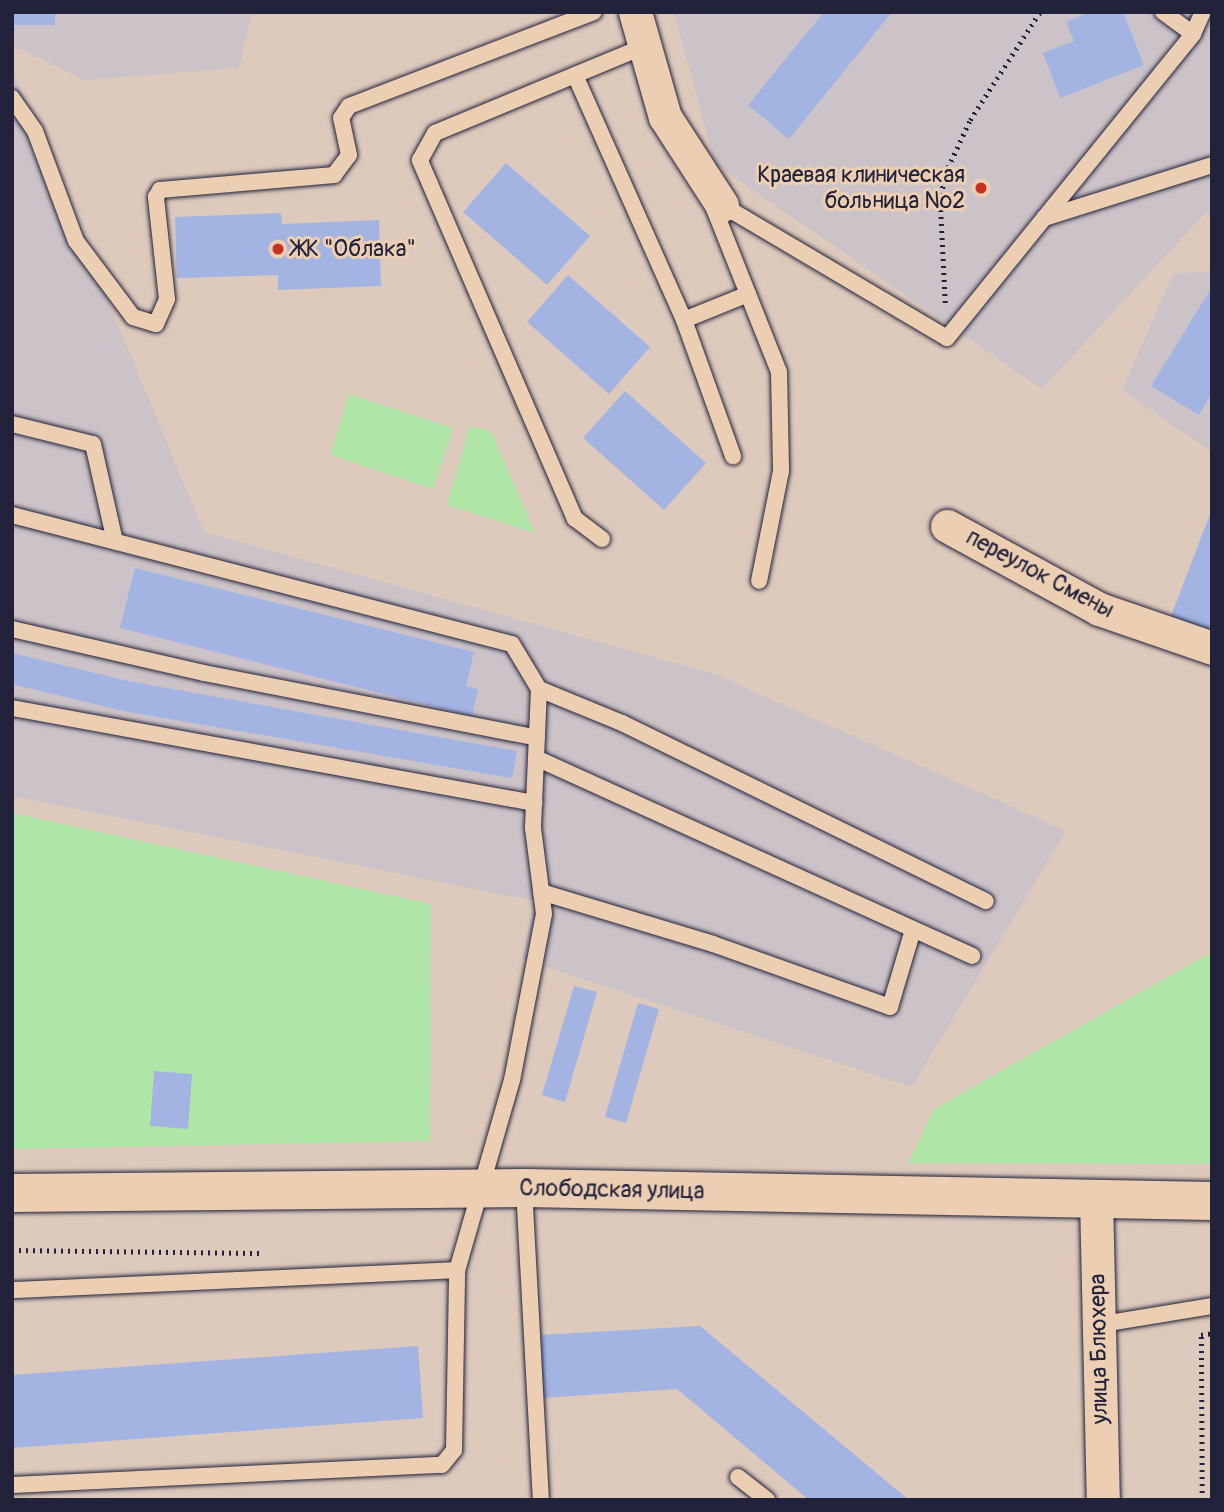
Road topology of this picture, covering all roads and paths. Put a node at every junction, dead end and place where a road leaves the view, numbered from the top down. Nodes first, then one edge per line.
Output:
1 (594, 12) edge
2 (635, 12) edge
3 (1040, 12) edge
4 (1163, 12) edge
5 (1203, 12) edge
6 (1193, 34) junction
7 (645, 46) junction
8 (575, 75) junction
9 (12, 97) edge
10 (695, 163) junction
11 (1212, 165) edge
12 (722, 205) joint
13 (1044, 218) junction
14 (748, 294) junction
15 (684, 320) junction
16 (947, 338) junction
17 (12, 424) edge
18 (733, 456) dead end
19 (12, 515) edge
20 (947, 526) dead end
21 (602, 538) dead end
22 (115, 542) junction
23 (759, 581) dead end
24 (12, 629) edge
25 (1212, 648) edge
26 (539, 689) junction
27 (12, 708) edge
28 (537, 738) junction
29 (536, 758) junction
30 (534, 803) junction
31 (541, 892) junction
32 (986, 901) dead end
33 (914, 930) junction
34 (972, 956) dead end
35 (479, 1188) junction
36 (524, 1188) junction
37 (12, 1193) edge
38 (1096, 1198) junction
39 (1212, 1200) edge
40 (12, 1250) edge
41 (271, 1253) dead end
42 (457, 1270) junction
43 (12, 1290) edge
44 (1212, 1306) edge
45 (1096, 1325) junction
46 (1212, 1333) edge
47 (738, 1477) dead end
48 (12, 1485) edge
49 (541, 1500) edge
50 (767, 1500) edge
51 (1103, 1500) edge
52 (1202, 1500) edge

1 - 9 lane
2 - 7 street
3 - 16 path
4 - 6 lane
5 - 6 lane
6 - 13 lane
7 - 8 lane
7 - 10 street
8 - 15 lane
8 - 21 lane
10 - 12 street
10 - 14 lane
11 - 13 lane
12 - 16 lane
13 - 16 lane
14 - 15 lane
14 - 23 lane
15 - 18 lane
17 - 22 lane
19 - 22 lane
20 - 25 street, переулок Смены
22 - 26 lane
24 - 28 lane
26 - 28 lane
26 - 32 lane
27 - 30 lane
28 - 29 lane
29 - 30 lane
29 - 33 lane
30 - 31 lane
31 - 33 lane
31 - 35 lane
33 - 34 lane
35 - 36 street, Слободская улица
35 - 37 street, Слободская улица
35 - 42 lane
36 - 38 street, Слободская улица
36 - 49 lane
38 - 39 street, Слободская улица
38 - 45 street, улица Блюхера
40 - 41 path
42 - 43 lane
42 - 48 lane
44 - 45 lane
45 - 51 street, улица Блюхера
46 - 52 path
47 - 50 lane

